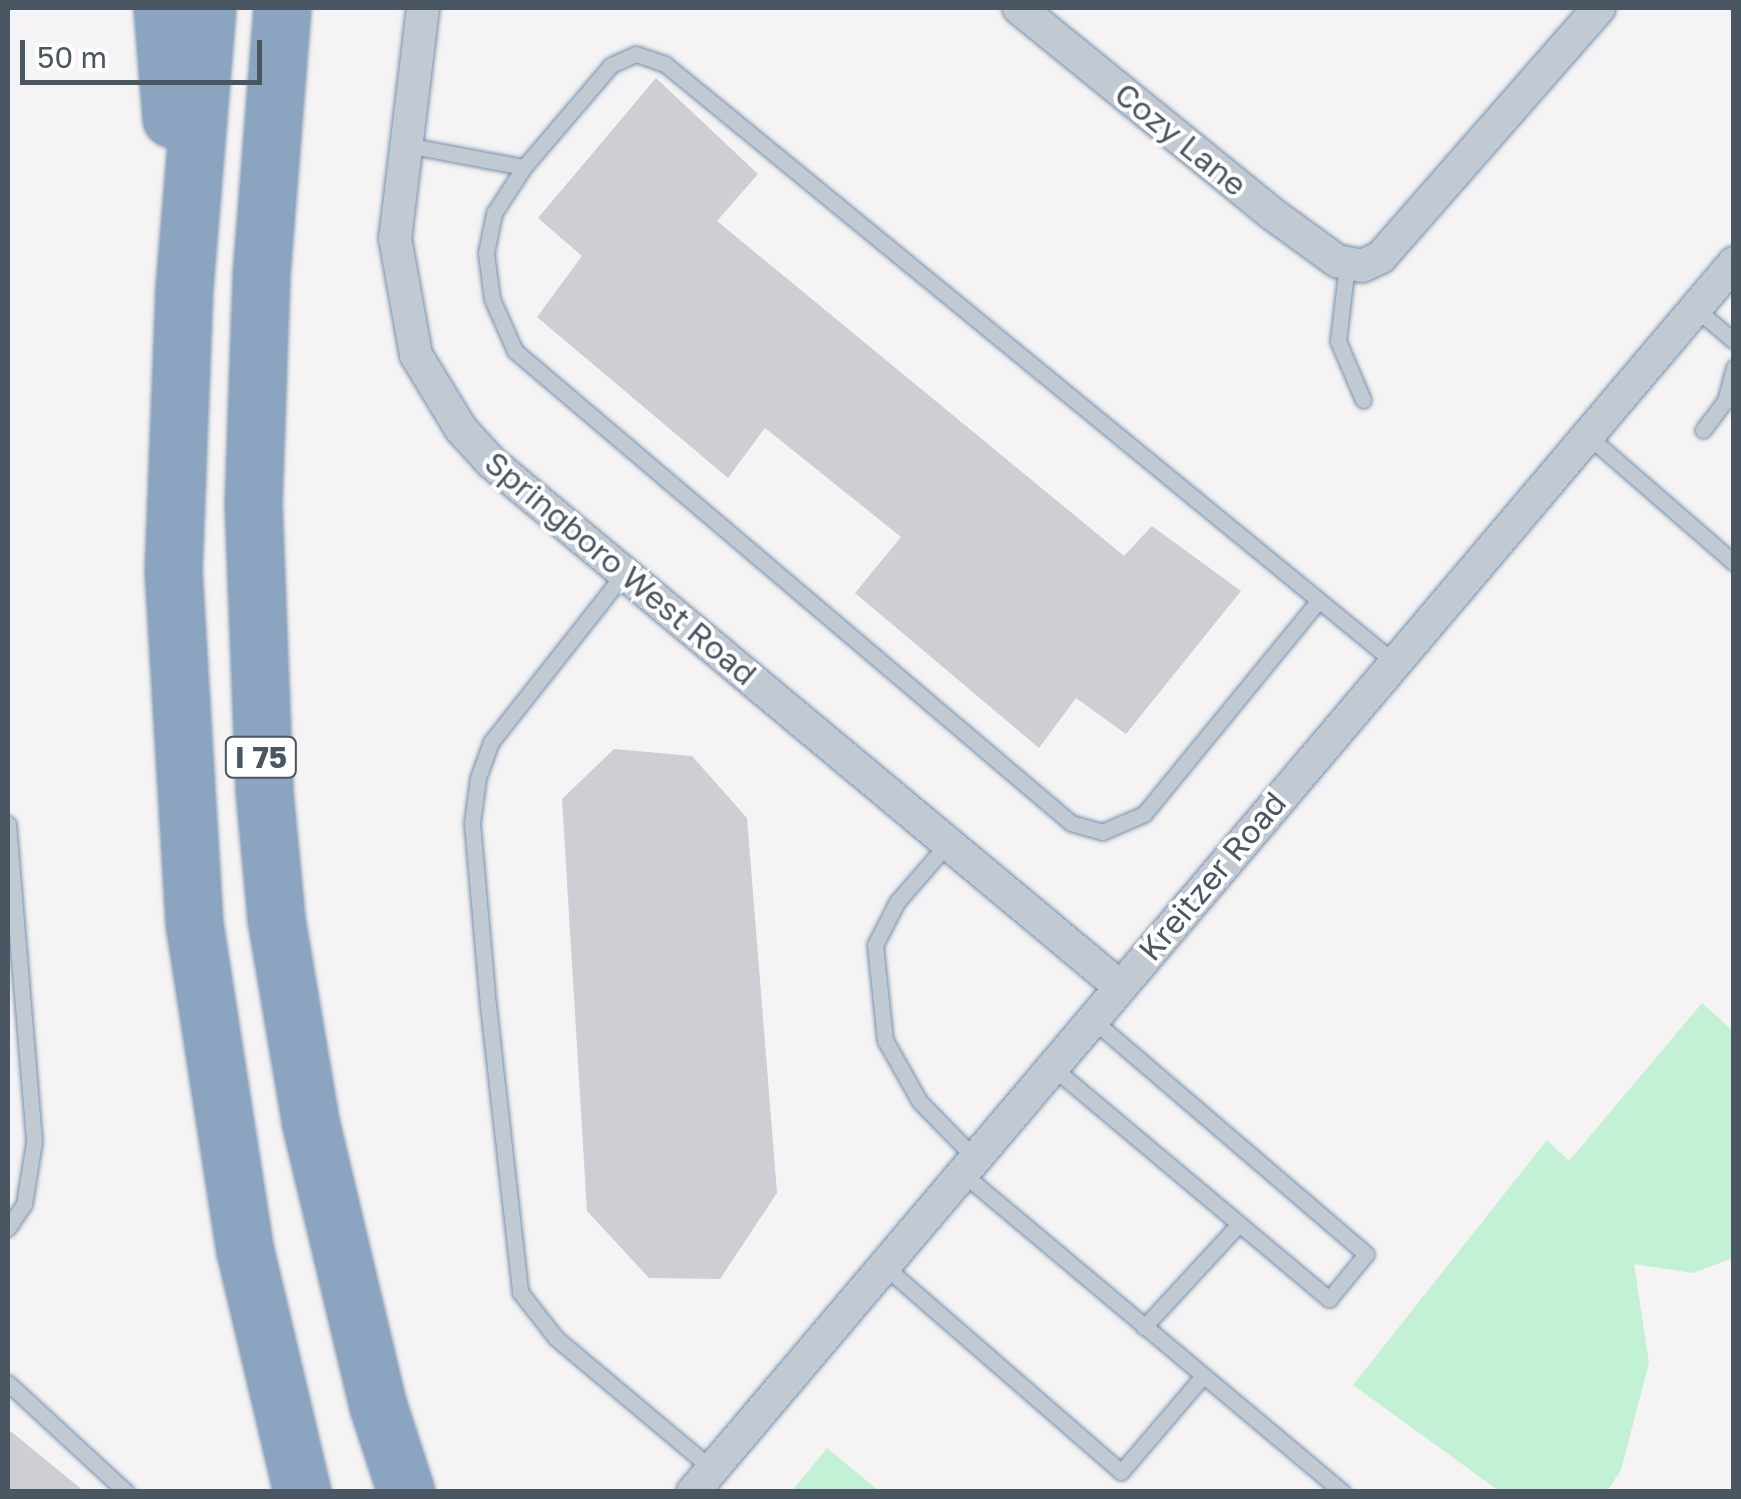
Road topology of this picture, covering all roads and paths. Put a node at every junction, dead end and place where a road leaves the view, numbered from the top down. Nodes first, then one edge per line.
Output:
1 (162, 8) edge
2 (207, 8) edge
3 (282, 8) edge
4 (423, 8) edge
5 (1019, 8) edge
6 (1598, 8) edge
7 (406, 145) junction
8 (524, 167) junction
9 (1734, 263) edge
10 (1347, 265) junction
11 (184, 286) junction
12 (1696, 308) junction
13 (1734, 342) edge
14 (1734, 367) edge
15 (1363, 400) dead end
16 (1703, 430) dead end
17 (1587, 435) junction
18 (1734, 562) edge
19 (626, 571) junction
20 (1320, 600) junction
21 (1394, 662) junction
22 (8, 824) edge
23 (950, 840) junction
24 (1119, 986) junction
25 (1091, 1018) junction
26 (1051, 1066) junction
27 (968, 1164) junction
28 (1240, 1224) junction
29 (8, 1228) edge
30 (883, 1265) junction
31 (1144, 1327) junction
32 (1202, 1377) junction
33 (8, 1383) edge
34 (702, 1480) edge
35 (126, 1492) edge
36 (302, 1492) edge
37 (406, 1492) edge
38 (1342, 1492) edge

1 - 11 highway
2 - 11 highway, I 75
3 - 37 highway, I 75
4 - 7 street, Springboro West Road
5 - 10 street, Cozy Lane
6 - 10 street
7 - 8 lane
7 - 19 street, Springboro West Road
8 - 20 lane
8 - 20 lane
9 - 12 street, Kreitzer Road
10 - 15 lane
11 - 36 highway, I 75
12 - 13 lane
12 - 17 street, Kreitzer Road
14 - 16 lane
17 - 18 lane
17 - 21 street, Kreitzer Road
19 - 23 street, Springboro West Road
19 - 34 lane
20 - 21 lane
21 - 24 street, Kreitzer Road
22 - 29 lane
23 - 24 street, Springboro West Road
23 - 27 lane
24 - 25 street, Kreitzer Road
25 - 26 street, Kreitzer Road
25 - 28 lane
26 - 27 street, Kreitzer Road
26 - 28 lane
27 - 30 street, Kreitzer Road
27 - 31 lane
28 - 31 lane
30 - 32 lane
30 - 34 street, Kreitzer Road
31 - 32 lane
32 - 38 lane
33 - 35 lane

